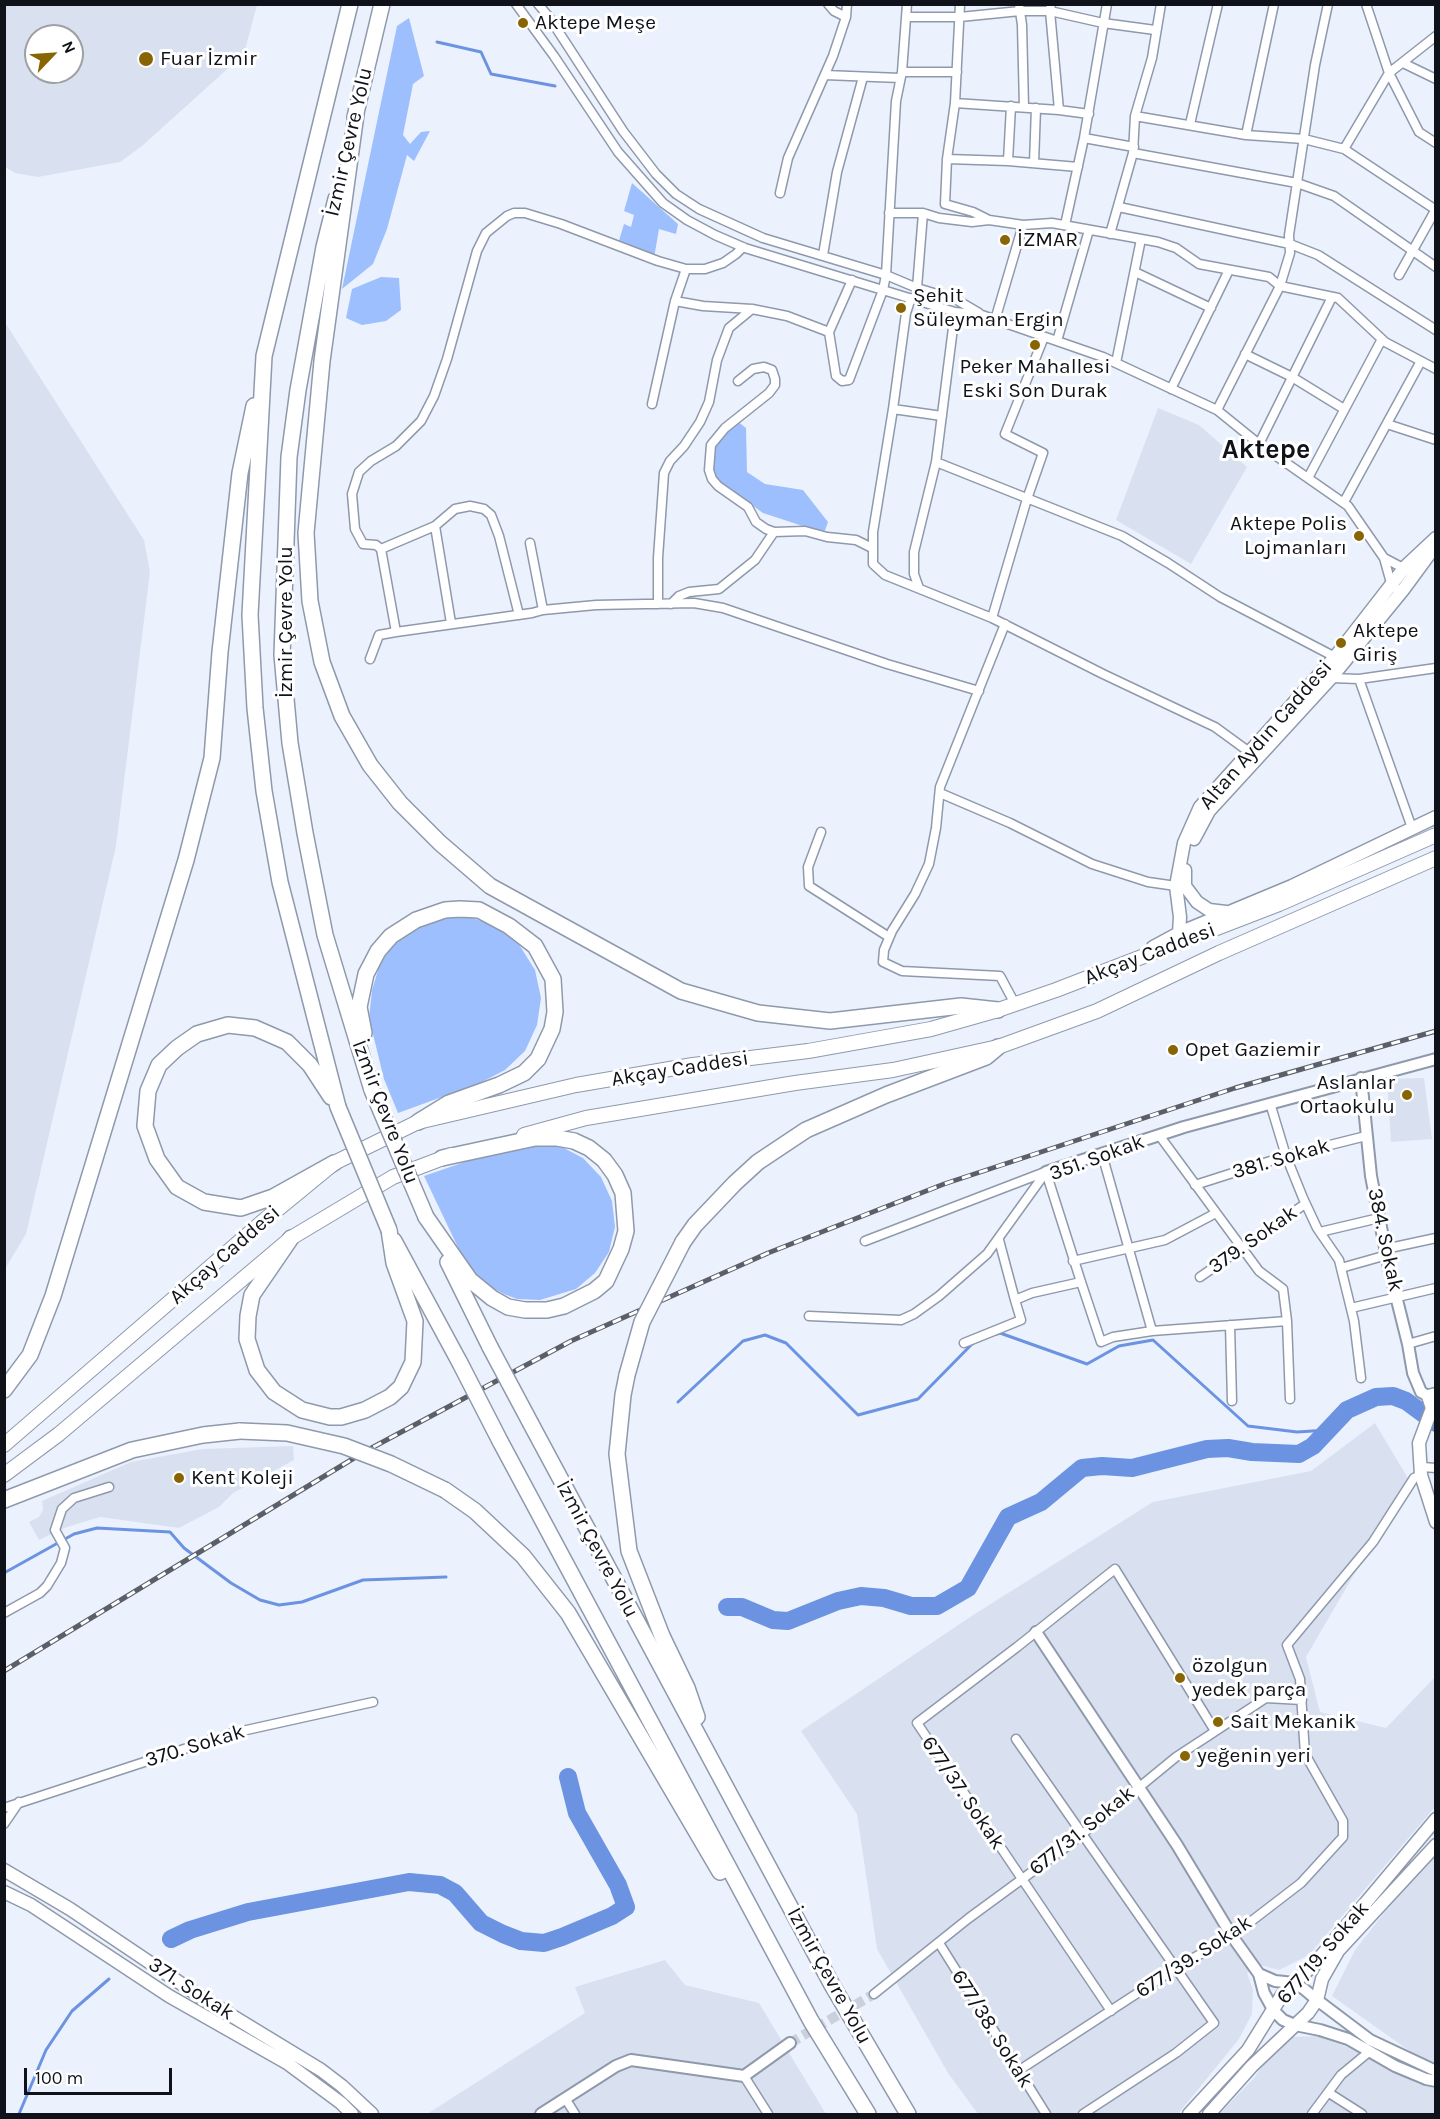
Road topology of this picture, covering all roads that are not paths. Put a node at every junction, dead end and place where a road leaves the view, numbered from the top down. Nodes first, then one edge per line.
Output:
1 (350, 4) edge
2 (382, 4) edge
3 (516, 4) edge
4 (538, 4) edge
5 (828, 4) edge
6 (847, 4) edge
7 (907, 4) edge
8 (960, 4) edge
9 (1107, 4) edge
10 (1161, 4) edge
11 (1218, 4) edge
12 (1274, 4) edge
13 (1328, 4) edge
14 (1366, 4) edge
15 (1020, 8) edge
16 (1050, 8) edge
17 (846, 17) junction
18 (906, 17) junction
19 (960, 17) junction
20 (1103, 22) junction
21 (1155, 30) junction
22 (1436, 36) edge
23 (1403, 63) junction
24 (957, 72) junction
25 (1389, 73) junction
26 (825, 75) junction
27 (901, 75) junction
28 (863, 77) junction
29 (1436, 79) edge
30 (955, 103) junction
31 (1011, 106) junction
32 (357, 107) junction
33 (1024, 107) junction
34 (1036, 108) junction
35 (1059, 110) junction
36 (1089, 114) junction
37 (1135, 116) junction
38 (1190, 124) junction
39 (1245, 135) junction
40 (1084, 138) junction
41 (1304, 139) junction
42 (1436, 143) edge
43 (1344, 149) junction
44 (1134, 150) junction
45 (947, 159) junction
46 (1008, 161) junction
47 (1034, 163) junction
48 (1078, 167) junction
49 (1297, 183) junction
50 (780, 193) dead end
51 (1119, 207) junction
52 (1435, 210) edge
53 (889, 213) junction
54 (923, 213) junction
55 (989, 220) junction
56 (1023, 225) junction
57 (1065, 225) junction
58 (1089, 230) junction
59 (1110, 234) junction
60 (1141, 239) junction
61 (1290, 244) junction
62 (743, 247) junction
63 (1414, 251) junction
64 (823, 255) junction
65 (1436, 267) edge
66 (686, 269) junction
67 (1229, 270) junction
68 (1135, 272) junction
69 (886, 275) junction
70 (1399, 275) dead end
71 (852, 280) junction
72 (1280, 286) junction
73 (917, 288) junction
74 (883, 290) junction
75 (1332, 297) junction
76 (911, 298) junction
77 (675, 301) junction
78 (1210, 308) junction
79 (752, 309) junction
80 (955, 312) junction
81 (982, 315) junction
82 (994, 320) junction
83 (1436, 330) edge
84 (830, 332) junction
85 (1044, 337) junction
86 (1382, 339) junction
87 (1057, 341) junction
88 (1245, 354) junction
89 (264, 356) junction
90 (1421, 362) junction
91 (1116, 363) junction
92 (1436, 369) edge
93 (1292, 377) junction
94 (738, 381) dead end
95 (1171, 389) junction
96 (652, 404) dead end
97 (893, 409) junction
98 (1344, 409) junction
99 (1217, 410) junction
100 (942, 416) junction
101 (1387, 424) junction
102 (1436, 440) edge
103 (1259, 444) junction
104 (936, 462) junction
105 (1308, 478) junction
106 (1027, 499) junction
107 (1344, 502) junction
108 (435, 526) junction
109 (774, 532) junction
110 (1436, 538) edge
111 (530, 543) dead end
112 (1436, 545) edge
113 (872, 548) junction
114 (381, 549) junction
115 (1384, 558) junction
116 (1409, 572) junction
117 (1391, 583) junction
118 (920, 588) junction
119 (1400, 593) junction
120 (658, 604) junction
121 (671, 604) junction
122 (543, 610) junction
123 (519, 615) junction
124 (992, 618) junction
125 (451, 623) junction
126 (1005, 624) junction
127 (396, 632) junction
128 (1335, 657) junction
129 (370, 659) dead end
130 (1436, 668) edge
131 (1331, 678) junction
132 (1359, 679) junction
133 (979, 691) junction
134 (1254, 755) junction
135 (940, 793) junction
136 (1436, 817) edge
137 (1412, 828) junction
138 (821, 832) dead end
139 (1436, 835) edge
140 (1436, 858) edge
141 (1176, 886) junction
142 (1226, 912) junction
143 (1179, 933) junction
144 (889, 937) junction
145 (1119, 966) junction
146 (1015, 1004) junction
147 (998, 1010) junction
148 (998, 1047) junction
149 (1436, 1059) edge
150 (1362, 1078) junction
151 (372, 1090) junction
152 (1270, 1103) junction
153 (338, 1107) junction
154 (418, 1122) junction
155 (1159, 1135) junction
156 (1366, 1136) junction
157 (1102, 1154) junction
158 (1286, 1156) junction
159 (442, 1158) junction
160 (334, 1163) junction
161 (1046, 1172) junction
162 (1195, 1185) junction
163 (1305, 1204) junction
164 (1216, 1213) junction
165 (426, 1217) junction
166 (1379, 1218) junction
167 (389, 1230) junction
168 (1320, 1232) junction
169 (291, 1238) junction
170 (1436, 1238) edge
171 (999, 1240) junction
172 (865, 1241) dead end
173 (1242, 1248) junction
174 (1129, 1250) junction
175 (1386, 1252) junction
176 (1073, 1261) junction
177 (1341, 1268) junction
178 (1200, 1277) dead end
179 (1081, 1282) junction
180 (1436, 1288) edge
181 (1396, 1296) junction
182 (1015, 1300) junction
183 (1351, 1308) junction
184 (809, 1316) dead end
185 (1287, 1321) junction
186 (1230, 1325) junction
187 (1152, 1331) junction
188 (1436, 1336) edge
189 (964, 1343) dead end
190 (1408, 1344) junction
191 (1361, 1378) dead end
192 (4, 1390) edge
193 (1290, 1399) dead end
194 (1432, 1399) edge
195 (1232, 1401) dead end
196 (4, 1445) edge
197 (1436, 1468) edge
198 (1422, 1471) junction
199 (4, 1475) edge
200 (109, 1487) dead end
201 (4, 1500) edge
202 (1436, 1522) edge
203 (4, 1613) edge
204 (1036, 1632) junction
205 (1302, 1700) junction
206 (373, 1702) dead end
207 (1215, 1731) junction
208 (1016, 1739) dead end
209 (717, 1771) junction
210 (1137, 1787) junction
211 (20, 1802) junction
212 (4, 1808) edge
213 (1436, 1819) edge
214 (4, 1824) edge
215 (1083, 1833) junction
216 (1436, 1845) edge
217 (4, 1870) edge
218 (1021, 1880) junction
219 (4, 1892) edge
220 (1232, 1936) junction
221 (939, 1943) junction
222 (776, 1954) junction
223 (1176, 1968) junction
224 (1259, 1974) junction
225 (1294, 1983) junction
226 (874, 1994) tunnel mouth
227 (1317, 2000) junction
228 (1111, 2011) junction
229 (1274, 2011) junction
230 (1295, 2025) junction
231 (790, 2043) tunnel mouth
232 (1370, 2051) junction
233 (1436, 2071) edge
234 (1018, 2072) junction
235 (744, 2076) junction
236 (1436, 2081) edge
237 (1329, 2093) junction
238 (565, 2098) junction
239 (352, 2115) edge
240 (372, 2115) edge
241 (542, 2115) edge
242 (575, 2115) edge
243 (768, 2115) edge
244 (868, 2115) edge
245 (908, 2115) edge
246 (1046, 2115) edge
247 (1083, 2115) edge
248 (1189, 2115) edge
249 (1209, 2115) edge
250 (1312, 2115) edge
251 (1362, 2115) edge

1 - 89 highway, İzmir Çevre Yolu
2 - 32 highway, İzmir Çevre Yolu
3 - 62 street
4 - 64 street
5 - 17 street
6 - 17 street
7 - 18 street
8 - 19 street
9 - 20 street
10 - 21 street
11 - 38 street
12 - 39 street
13 - 41 street
14 - 25 street
15 - 16 street
15 - 19 street
15 - 33 street
16 - 20 street
16 - 35 street
17 - 26 street
18 - 19 street
18 - 27 street
19 - 24 street
20 - 21 street
20 - 36 street
21 - 37 street
22 - 23 street
23 - 25 street
23 - 29 street
24 - 27 street
24 - 30 street
25 - 42 street
25 - 43 street
26 - 28 street
26 - 50 street
27 - 28 street
27 - 53 street
28 - 64 street
30 - 31 street
30 - 45 street
31 - 33 street
31 - 46 street
32 - 147 highway
32 - 151 highway, İzmir Çevre Yolu
33 - 34 street
34 - 35 street
34 - 47 street
35 - 36 street
36 - 40 street
37 - 38 street
37 - 44 street
38 - 39 street
39 - 41 street
40 - 44 street
40 - 48 street
41 - 43 street
41 - 49 street
43 - 52 street
44 - 49 street
44 - 51 street
45 - 46 street
45 - 55 street
46 - 47 street
47 - 48 street
48 - 57 street
49 - 61 street
49 - 63 street
51 - 59 street
51 - 61 street
52 - 63 street
53 - 54 street
53 - 69 street
54 - 55 street
54 - 73 street
55 - 56 street
56 - 57 street
56 - 82 street
57 - 58 street
58 - 59 street
58 - 87 street
59 - 60 street
60 - 67 street
60 - 68 street
61 - 72 street
61 - 83 street
62 - 66 street
62 - 71 street
63 - 65 street
63 - 70 street
64 - 69 street
66 - 77 street
66 - 114 street
67 - 72 street
67 - 78 street
68 - 78 street
68 - 91 street
69 - 73 street
69 - 74 street
71 - 74 street
71 - 84 street
72 - 75 street
72 - 88 street
73 - 81 street
74 - 76 street
74 - 84 street
75 - 86 street
75 - 93 street
76 - 80 street
76 - 97 street
77 - 79 street
77 - 96 street
78 - 95 street
79 - 84 street
79 - 120 street
80 - 81 street
80 - 100 street
81 - 82 street
82 - 85 street
85 - 87 street
85 - 106 street
86 - 90 street
86 - 98 street
87 - 91 street
88 - 93 street
88 - 99 street
89 - 153 highway, İzmir Çevre Yolu
89 - 192 highway
90 - 92 street
90 - 101 street
91 - 95 street
93 - 98 street
93 - 103 street
94 - 109 street
95 - 99 street
97 - 100 street
97 - 113 street
98 - 105 street
99 - 103 street
100 - 104 street
101 - 102 street
101 - 107 street
103 - 105 street
104 - 106 street
104 - 118 street
105 - 107 street
106 - 124 street
106 - 128 street
107 - 115 street
108 - 114 street
108 - 123 street
108 - 125 street
109 - 113 street
109 - 121 street
110 - 116 main road, Altan Aydın Caddesi
111 - 122 street
112 - 116 main road, Altan Aydın Caddesi
113 - 118 street
114 - 127 street
115 - 116 street
115 - 117 street
116 - 117 main road, Altan Aydın Caddesi
116 - 119 main road, Altan Aydın Caddesi
117 - 119 street
117 - 128 main road, Altan Aydın Caddesi
118 - 124 street
119 - 131 main road, Altan Aydın Caddesi
120 - 121 street
120 - 122 street
121 - 133 street
122 - 123 street
123 - 125 street
124 - 126 street
125 - 127 street
126 - 133 street
126 - 134 street
127 - 129 street
128 - 134 main road, Altan Aydın Caddesi
130 - 132 street
131 - 132 street
131 - 134 main road, Altan Aydın Caddesi
132 - 137 street
133 - 135 street
134 - 141 main road, Altan Aydın Caddesi
134 - 142 main road, Altan Aydın Caddesi
135 - 141 street
135 - 144 street
136 - 137 main road
137 - 142 main road
138 - 144 street
139 - 145 highway, Akçay Caddesi
140 - 148 highway, Akçay Caddesi
141 - 143 main road, Altan Aydın Caddesi
142 - 143 main road
143 - 145 main road
144 - 146 street
145 - 146 highway, Akçay Caddesi
146 - 147 highway, Akçay Caddesi
147 - 154 highway, Akçay Caddesi
148 - 159 highway, Akçay Caddesi
148 - 209 highway, bridge
149 - 150 street, 351. Sokak
150 - 152 street, 351. Sokak
150 - 156 street, 384. Sokak
151 - 154 highway
151 - 165 highway, İzmir Çevre Yolu, bridge
152 - 155 street, 351. Sokak
152 - 158 street
153 - 160 highway
153 - 167 highway, İzmir Çevre Yolu, bridge
154 - 160 highway, Akçay Caddesi
155 - 157 street, 351. Sokak
155 - 162 street
156 - 158 street, 381. Sokak
156 - 166 street, 384. Sokak
157 - 161 street, 351. Sokak
157 - 174 street
158 - 162 street, 381. Sokak
158 - 163 street
159 - 165 highway
159 - 169 highway, Akçay Caddesi
160 - 196 highway, Akçay Caddesi
161 - 171 street, 351. Sokak
161 - 172 street
161 - 176 street
162 - 164 street
163 - 168 street
163 - 173 street, 379. Sokak
164 - 173 street
164 - 174 street
165 - 209 highway, İzmir Çevre Yolu, bridge
166 - 168 street
166 - 175 street, 384. Sokak
167 - 169 highway
167 - 222 highway, İzmir Çevre Yolu, bridge
168 - 177 street
169 - 199 highway, Akçay Caddesi
170 - 175 street
171 - 182 street
171 - 184 street, 351. Sokak
173 - 178 street, 379. Sokak
173 - 185 street
174 - 176 street
174 - 187 street
175 - 177 street
175 - 181 street, 384. Sokak
176 - 179 street
177 - 183 street
179 - 182 street
179 - 187 street
180 - 181 street
181 - 183 street
181 - 190 street, 384. Sokak
182 - 189 street
183 - 191 street
185 - 186 street
185 - 193 street
186 - 187 street
186 - 195 street
188 - 190 street
190 - 194 street, 384. Sokak
194 - 198 main road
197 - 198 street
198 - 202 main road
198 - 205 street
200 - 203 street
201 - 222 highway, bridge
204 - 207 street, 677/37. Sokak
204 - 210 street
204 - 218 street, 677/37. Sokak
205 - 207 street, 677/31. Sokak
205 - 220 street, 677/39. Sokak
206 - 211 street, 370. Sokak
207 - 210 street, 677/31. Sokak
208 - 215 street
209 - 245 highway, İzmir Çevre Yolu
210 - 215 street, 677/31. Sokak
210 - 220 street
211 - 212 street, 370. Sokak
211 - 214 street
213 - 225 main road, 677/19. Sokak
215 - 218 street, 677/31. Sokak
215 - 223 street
216 - 227 main road, 677/19. Sokak
217 - 240 main road, 371. Sokak
218 - 221 street, 677/31. Sokak
218 - 228 street, 677/37. Sokak
219 - 239 main road, 371. Sokak
220 - 223 street, 677/39. Sokak
220 - 224 street
221 - 226 street, 677/31. Sokak
221 - 234 street, 677/38. Sokak
222 - 244 highway, İzmir Çevre Yolu
223 - 228 street, 677/39. Sokak
223 - 247 street
224 - 225 street
224 - 229 street
225 - 227 street
225 - 229 main road, 677/19. Sokak
227 - 230 main road, 677/19. Sokak
227 - 233 street
228 - 234 street, 677/39. Sokak
229 - 230 street
229 - 248 main road, 677/19. Sokak
230 - 232 street
230 - 249 main road, 677/19. Sokak
231 - 235 street
232 - 236 street
232 - 237 street
234 - 246 street, 677/38. Sokak
235 - 238 street
235 - 243 street
237 - 250 street
237 - 251 street
238 - 241 street
238 - 242 street

